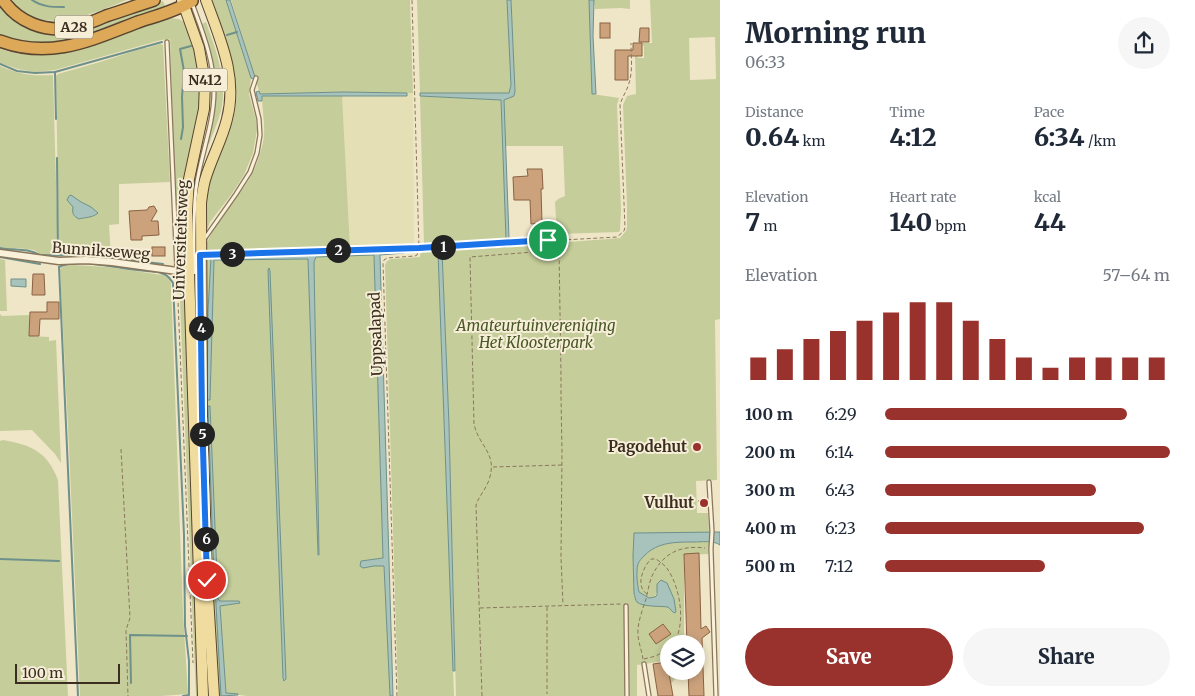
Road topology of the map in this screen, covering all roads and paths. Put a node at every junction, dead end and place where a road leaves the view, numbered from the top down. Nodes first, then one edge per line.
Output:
1 (3, 0) edge
2 (154, 0) edge
3 (206, 0) edge
4 (412, 0) edge
5 (188, 1) edge
6 (0, 41) edge
7 (166, 42) dead end
8 (631, 43) dead end
9 (256, 78) dead end
10 (419, 248) junction
11 (0, 253) edge
12 (196, 255) junction
13 (177, 271) junction
14 (194, 271) junction
15 (121, 448) dead end
16 (562, 465) junction
17 (492, 467) junction
18 (709, 482) dead end
19 (711, 549) junction
20 (661, 562) junction
21 (647, 595) junction
22 (563, 605) junction
23 (547, 606) junction
24 (626, 606) joint
25 (480, 608) junction
26 (678, 635) edge
27 (660, 654) edge
28 (643, 659) junction
29 (644, 664) joint
30 (193, 666) dead end
31 (547, 694) dead end
32 (128, 696) edge
33 (203, 696) edge
34 (208, 696) edge
35 (214, 696) edge
36 (397, 696) edge
37 (482, 696) edge
38 (627, 696) edge
39 (649, 696) edge
40 (716, 696) edge

1 - 2 highway, A28
3 - 12 main road, Universiteitsweg / N412
4 - 10 path
5 - 6 highway, A28
5 - 12 main road, Universiteitsweg / N412
7 - 13 lane
8 - 10 path
9 - 12 lane
10 - 12 path
10 - 36 path, Uppsalapad
11 - 13 street, Bunnikseweg
12 - 14 main road, Universiteitsweg / N412
13 - 14 street, Bunnikseweg
13 - 30 path
14 - 33 main road, Universiteitsweg / N412
14 - 34 lane, Universiteitsweg / N412
14 - 35 main road, Universiteitsweg / N412
15 - 32 path
16 - 17 path
16 - 17 path
16 - 22 path
17 - 25 path
18 - 19 lane
19 - 20 path
19 - 40 lane
20 - 21 path
20 - 21 path
20 - 26 path
21 - 28 path
22 - 23 path
22 - 24 path
23 - 25 path
23 - 31 path
24 - 38 lane
25 - 37 path
27 - 28 path
28 - 29 path
29 - 39 lane

